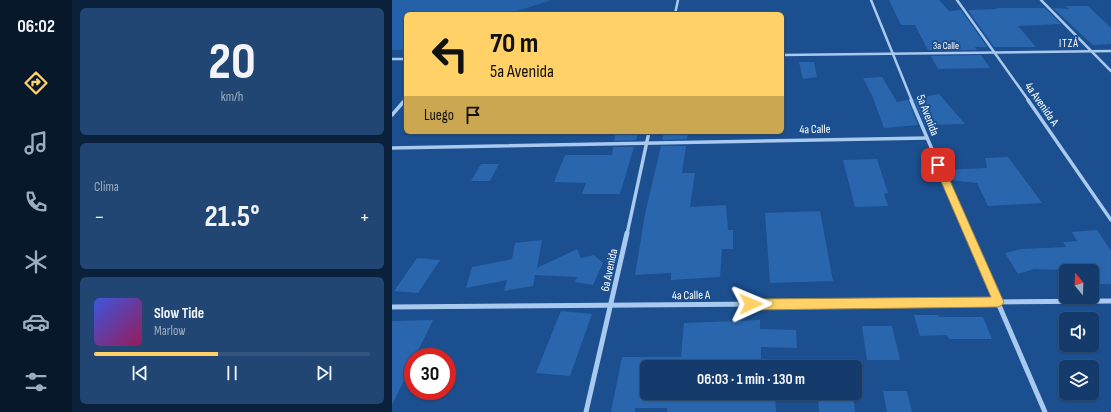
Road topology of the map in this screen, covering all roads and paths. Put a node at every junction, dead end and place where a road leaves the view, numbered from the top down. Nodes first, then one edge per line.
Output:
1 (678, 0) edge
2 (871, 0) edge
3 (957, 0) edge
4 (1041, 0) edge
5 (675, 12) edge
6 (1092, 51) junction
7 (1111, 51) edge
8 (995, 52) junction
9 (894, 53) junction
10 (784, 55) edge
11 (404, 59) edge
12 (392, 60) edge
13 (1111, 71) edge
14 (404, 101) edge
15 (392, 115) edge
16 (648, 134) edge
17 (926, 138) junction
18 (646, 142) junction
19 (392, 148) edge
20 (1111, 220) edge
21 (998, 302) junction
22 (1111, 302) edge
23 (611, 306) junction
24 (392, 307) edge
25 (586, 412) edge
26 (1045, 412) edge

1 - 5 street
2 - 9 street, 5a Avenida
3 - 8 street, 4a Avenida A
4 - 6 street
6 - 7 street, 3a Calle
6 - 8 street, 3a Calle
6 - 13 street
8 - 9 street, 3a Calle
8 - 20 street, 4a Avenida A
9 - 10 street, 3a Calle
9 - 17 street, 5a Avenida
11 - 12 street
14 - 15 street
16 - 18 street, 6a Avenida
17 - 18 street, 4a Calle
17 - 21 street, 5a Avenida
18 - 19 street, 4a Calle
18 - 23 street, 6a Avenida
21 - 22 street, 4a Calle A
21 - 23 street, 4a Calle A
21 - 26 street, 5a Avenida
23 - 24 street, 4a Calle A
23 - 25 street, 6a Avenida

